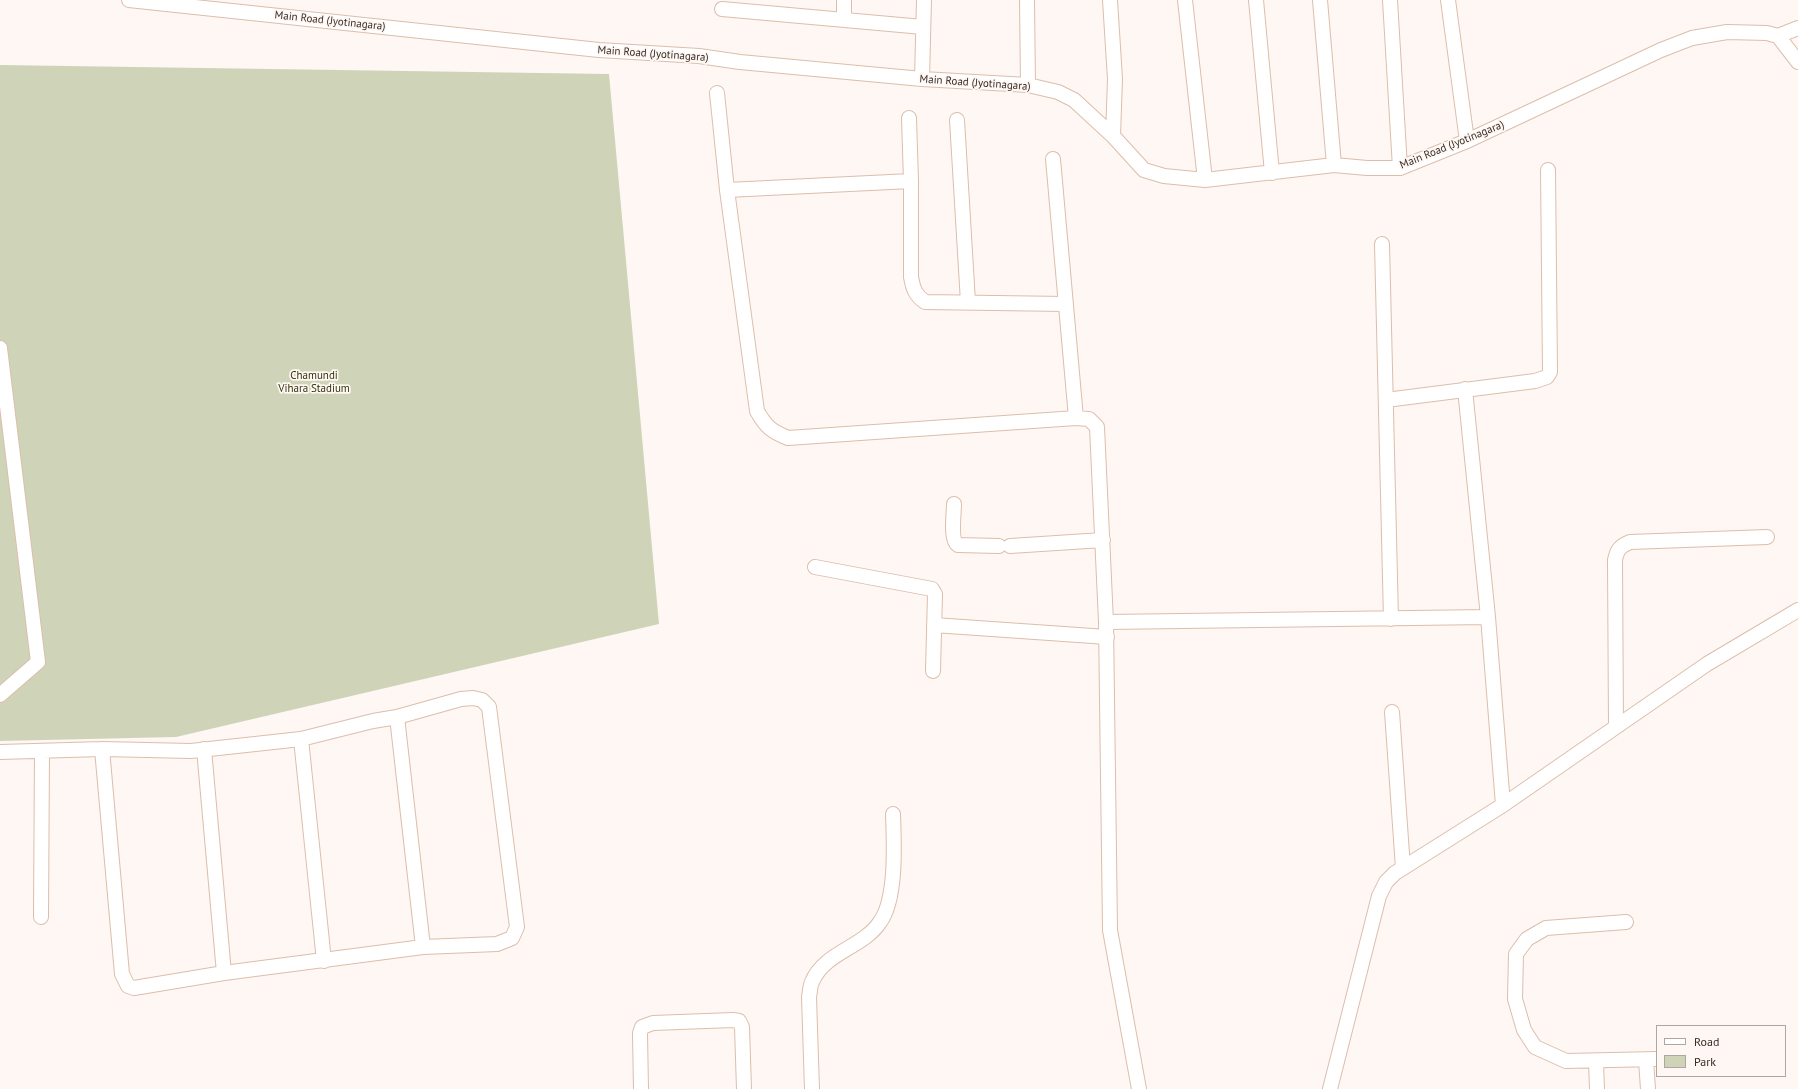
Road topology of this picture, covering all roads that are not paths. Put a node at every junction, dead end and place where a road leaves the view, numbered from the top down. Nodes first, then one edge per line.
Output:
1 (129, 0) edge
2 (844, 0) edge
3 (924, 0) edge
4 (1027, 0) edge
5 (1110, 0) edge
6 (1185, 0) edge
7 (1256, 0) edge
8 (1320, 0) edge
9 (1390, 0) edge
10 (1448, 0) edge
11 (762, 6) edge
12 (722, 9) dead end
13 (844, 20) junction
14 (923, 27) junction
15 (1798, 28) edge
16 (1778, 36) junction
17 (1798, 62) edge
18 (922, 79) junction
19 (1028, 85) junction
20 (717, 93) dead end
21 (909, 118) dead end
22 (957, 120) dead end
23 (1113, 136) junction
24 (1467, 141) junction
25 (1054, 159) dead end
26 (1334, 165) junction
27 (1400, 168) junction
28 (1548, 170) dead end
29 (1272, 173) junction
30 (1205, 180) junction
31 (911, 181) junction
32 (727, 190) junction
33 (1382, 244) dead end
34 (968, 302) junction
35 (1065, 304) junction
36 (0, 348) edge
37 (1465, 389) junction
38 (1386, 400) junction
39 (1076, 418) junction
40 (7, 447) edge
41 (954, 504) dead end
42 (1767, 537) dead end
43 (1103, 540) junction
44 (815, 567) dead end
45 (1798, 610) edge
46 (1488, 617) junction
47 (1391, 619) junction
48 (1106, 622) junction
49 (934, 625) junction
50 (1107, 637) junction
51 (933, 671) dead end
52 (0, 695) edge
53 (1392, 712) dead end
54 (397, 717) junction
55 (1616, 727) junction
56 (301, 739) junction
57 (102, 749) junction
58 (204, 749) junction
59 (42, 751) junction
60 (0, 752) edge
61 (1503, 805) junction
62 (893, 814) dead end
63 (1403, 868) junction
64 (41, 917) dead end
65 (1626, 922) dead end
66 (423, 947) junction
67 (324, 961) junction
68 (224, 974) junction
69 (1652, 1060) edge
70 (1596, 1062) junction
71 (641, 1089) edge
72 (744, 1089) edge
73 (812, 1089) edge
74 (1139, 1089) edge
75 (1330, 1089) edge
76 (1597, 1089) edge
77 (1648, 1089) edge

1 - 18 street, Main Road (Jyotinagara)
2 - 13 street
3 - 14 street
4 - 19 street
5 - 23 street
6 - 30 street
7 - 29 street
8 - 26 street
9 - 27 street
10 - 24 street
11 - 12 street
11 - 13 street
13 - 14 street
14 - 18 street
15 - 16 street
16 - 17 street
16 - 24 street, Main Road (Jyotinagara)
18 - 19 street, Main Road (Jyotinagara)
19 - 23 street, Main Road (Jyotinagara)
20 - 32 street
21 - 31 street
22 - 34 street
23 - 30 street, Main Road (Jyotinagara)
24 - 27 street, Main Road (Jyotinagara)
25 - 35 street
26 - 27 street, Main Road (Jyotinagara)
26 - 29 street, Main Road (Jyotinagara)
28 - 37 street
29 - 30 street, Main Road (Jyotinagara)
31 - 32 street
31 - 34 street
32 - 39 street
33 - 38 street
34 - 35 street
35 - 39 street
36 - 40 street
37 - 38 street
37 - 46 street
38 - 47 street
39 - 43 street
40 - 52 street
41 - 43 street
42 - 55 street
43 - 48 street
44 - 49 street
45 - 55 street
46 - 47 street
46 - 61 street
47 - 48 street
48 - 50 street
49 - 50 street
49 - 51 street
50 - 74 street
53 - 63 street
54 - 56 street
54 - 66 street
54 - 66 street
55 - 61 street
56 - 58 street
56 - 67 street
57 - 58 street
57 - 59 street
57 - 68 street
58 - 68 street
59 - 60 street
59 - 64 street
61 - 63 street
62 - 73 street
63 - 75 street
65 - 70 street
66 - 67 street
67 - 68 street
69 - 70 street
69 - 77 street
70 - 76 street
71 - 72 street

